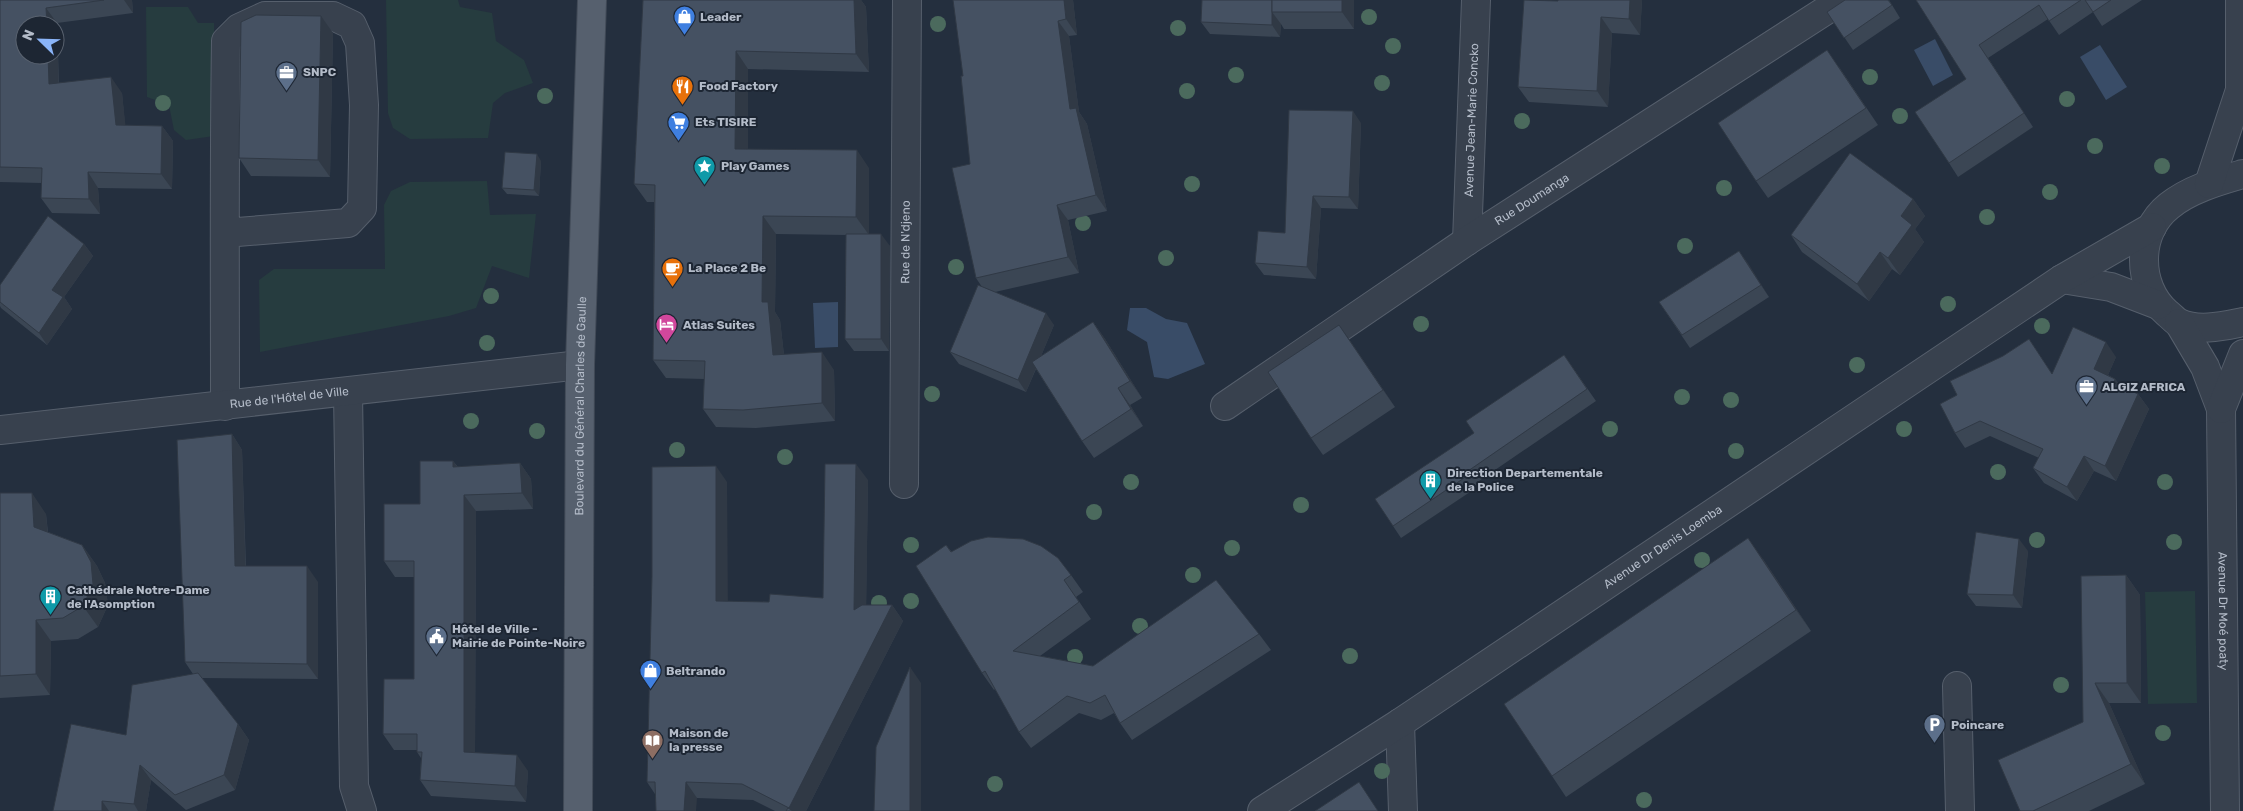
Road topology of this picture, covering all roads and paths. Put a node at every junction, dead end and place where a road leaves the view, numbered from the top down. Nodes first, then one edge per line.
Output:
1 (592, 0) edge
2 (907, 0) edge
3 (1476, 0) edge
4 (1842, 0) edge
5 (2240, 0) edge
6 (2241, 92) edge
7 (2243, 174) edge
8 (2209, 184) junction
9 (2152, 227) junction
10 (225, 233) junction
11 (1467, 241) junction
12 (2062, 279) junction
13 (2158, 305) junction
14 (2243, 322) edge
15 (2179, 323) junction
16 (2243, 354) edge
17 (580, 365) junction
18 (348, 393) junction
19 (225, 406) junction
20 (1225, 406) dead end
21 (2220, 409) junction
22 (0, 430) edge
23 (904, 484) dead end
24 (1957, 686) dead end
25 (1400, 723) junction
26 (362, 811) edge
27 (578, 811) edge
28 (1262, 811) edge
29 (1403, 811) edge
30 (1960, 811) edge
31 (2225, 811) edge

1 - 17 main road, Boulevard du Général Charles de Gaulle
2 - 23 street, Rue de N'djeno
3 - 11 street, Avenue Jean-Marie Concko
4 - 11 street, Rue Doumanga
5 - 6 street
6 - 8 street
7 - 8 street
8 - 9 street
9 - 12 street, Avenue Dr Denis Loemba
9 - 13 street
10 - 10 street
10 - 19 street
11 - 20 street, Rue Doumanga
12 - 13 street
12 - 25 street, Avenue Dr Denis Loemba
13 - 15 street
14 - 15 street
15 - 21 street, Avenue Dr Moé poaty
16 - 21 street, Avenue Dr Moé poaty
17 - 18 street, Rue de l'Hôtel de Ville
17 - 27 main road, Boulevard du Général Charles de Gaulle
18 - 19 street, Rue de l'Hôtel de Ville
18 - 26 street
19 - 22 street, Rue de l'Hôtel de Ville
21 - 31 street, Avenue Dr Moé poaty
24 - 30 street
25 - 28 street, Avenue Dr Denis Loemba
25 - 29 street

